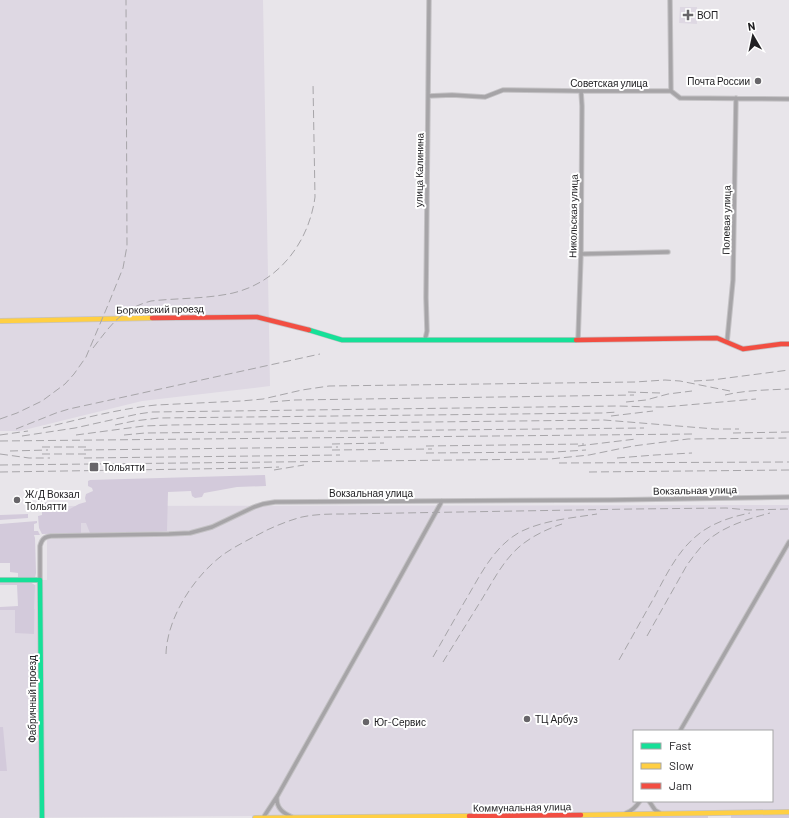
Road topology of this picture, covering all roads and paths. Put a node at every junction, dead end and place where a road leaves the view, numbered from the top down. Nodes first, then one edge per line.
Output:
1 (429, 0) edge
2 (670, 0) edge
3 (582, 91) junction
4 (671, 91) junction
5 (428, 96) junction
6 (736, 98) junction
7 (789, 99) edge
8 (668, 252) dead end
9 (581, 254) junction
10 (0, 321) edge
11 (425, 340) junction
12 (578, 340) junction
13 (727, 342) junction
14 (789, 344) edge
15 (789, 497) edge
16 (442, 501) junction
17 (789, 542) edge
18 (0, 580) edge
19 (40, 580) junction
20 (681, 730) edge
21 (278, 795) junction
22 (639, 802) edge
23 (649, 802) edge
24 (789, 812) edge
25 (707, 813) junction
26 (718, 813) junction
27 (624, 814) junction
28 (661, 814) junction
29 (577, 815) junction
30 (588, 816) edge
31 (501, 817) edge
32 (42, 818) edge
33 (255, 818) edge
34 (263, 818) edge
35 (293, 818) edge
36 (360, 818) edge
37 (582, 818) edge
38 (711, 818) edge
39 (715, 818) edge

1 - 5 street, улица Калинина
2 - 4 street
3 - 4 street, Советская улица
3 - 5 street, Советская улица
3 - 9 street, Никольская улица
4 - 6 street, Советская улица
5 - 11 street, улица Калинина
6 - 7 street, Советская улица
6 - 13 street, Полевая улица
8 - 9 street
9 - 12 street, Никольская улица
10 - 11 street, Борковский проезд
11 - 12 street
12 - 13 street
13 - 14 street
15 - 16 street, Вокзальная улица
16 - 19 street, Вокзальная улица
16 - 21 street
17 - 20 street
18 - 19 street
19 - 32 street, Фабричный проезд
21 - 34 street
21 - 35 street
22 - 27 street
23 - 28 street
24 - 26 street, Коммунальная улица
25 - 26 street, Коммунальная улица
25 - 28 street, Коммунальная улица
25 - 38 street
26 - 39 street
27 - 28 street, Коммунальная улица
27 - 30 street, Коммунальная улица
29 - 30 street, Коммунальная улица
29 - 31 street, Коммунальная улица
29 - 37 street
31 - 36 street, Коммунальная улица
33 - 34 street, Коммунальная улица
34 - 35 street, Коммунальная улица
35 - 36 street, Коммунальная улица

